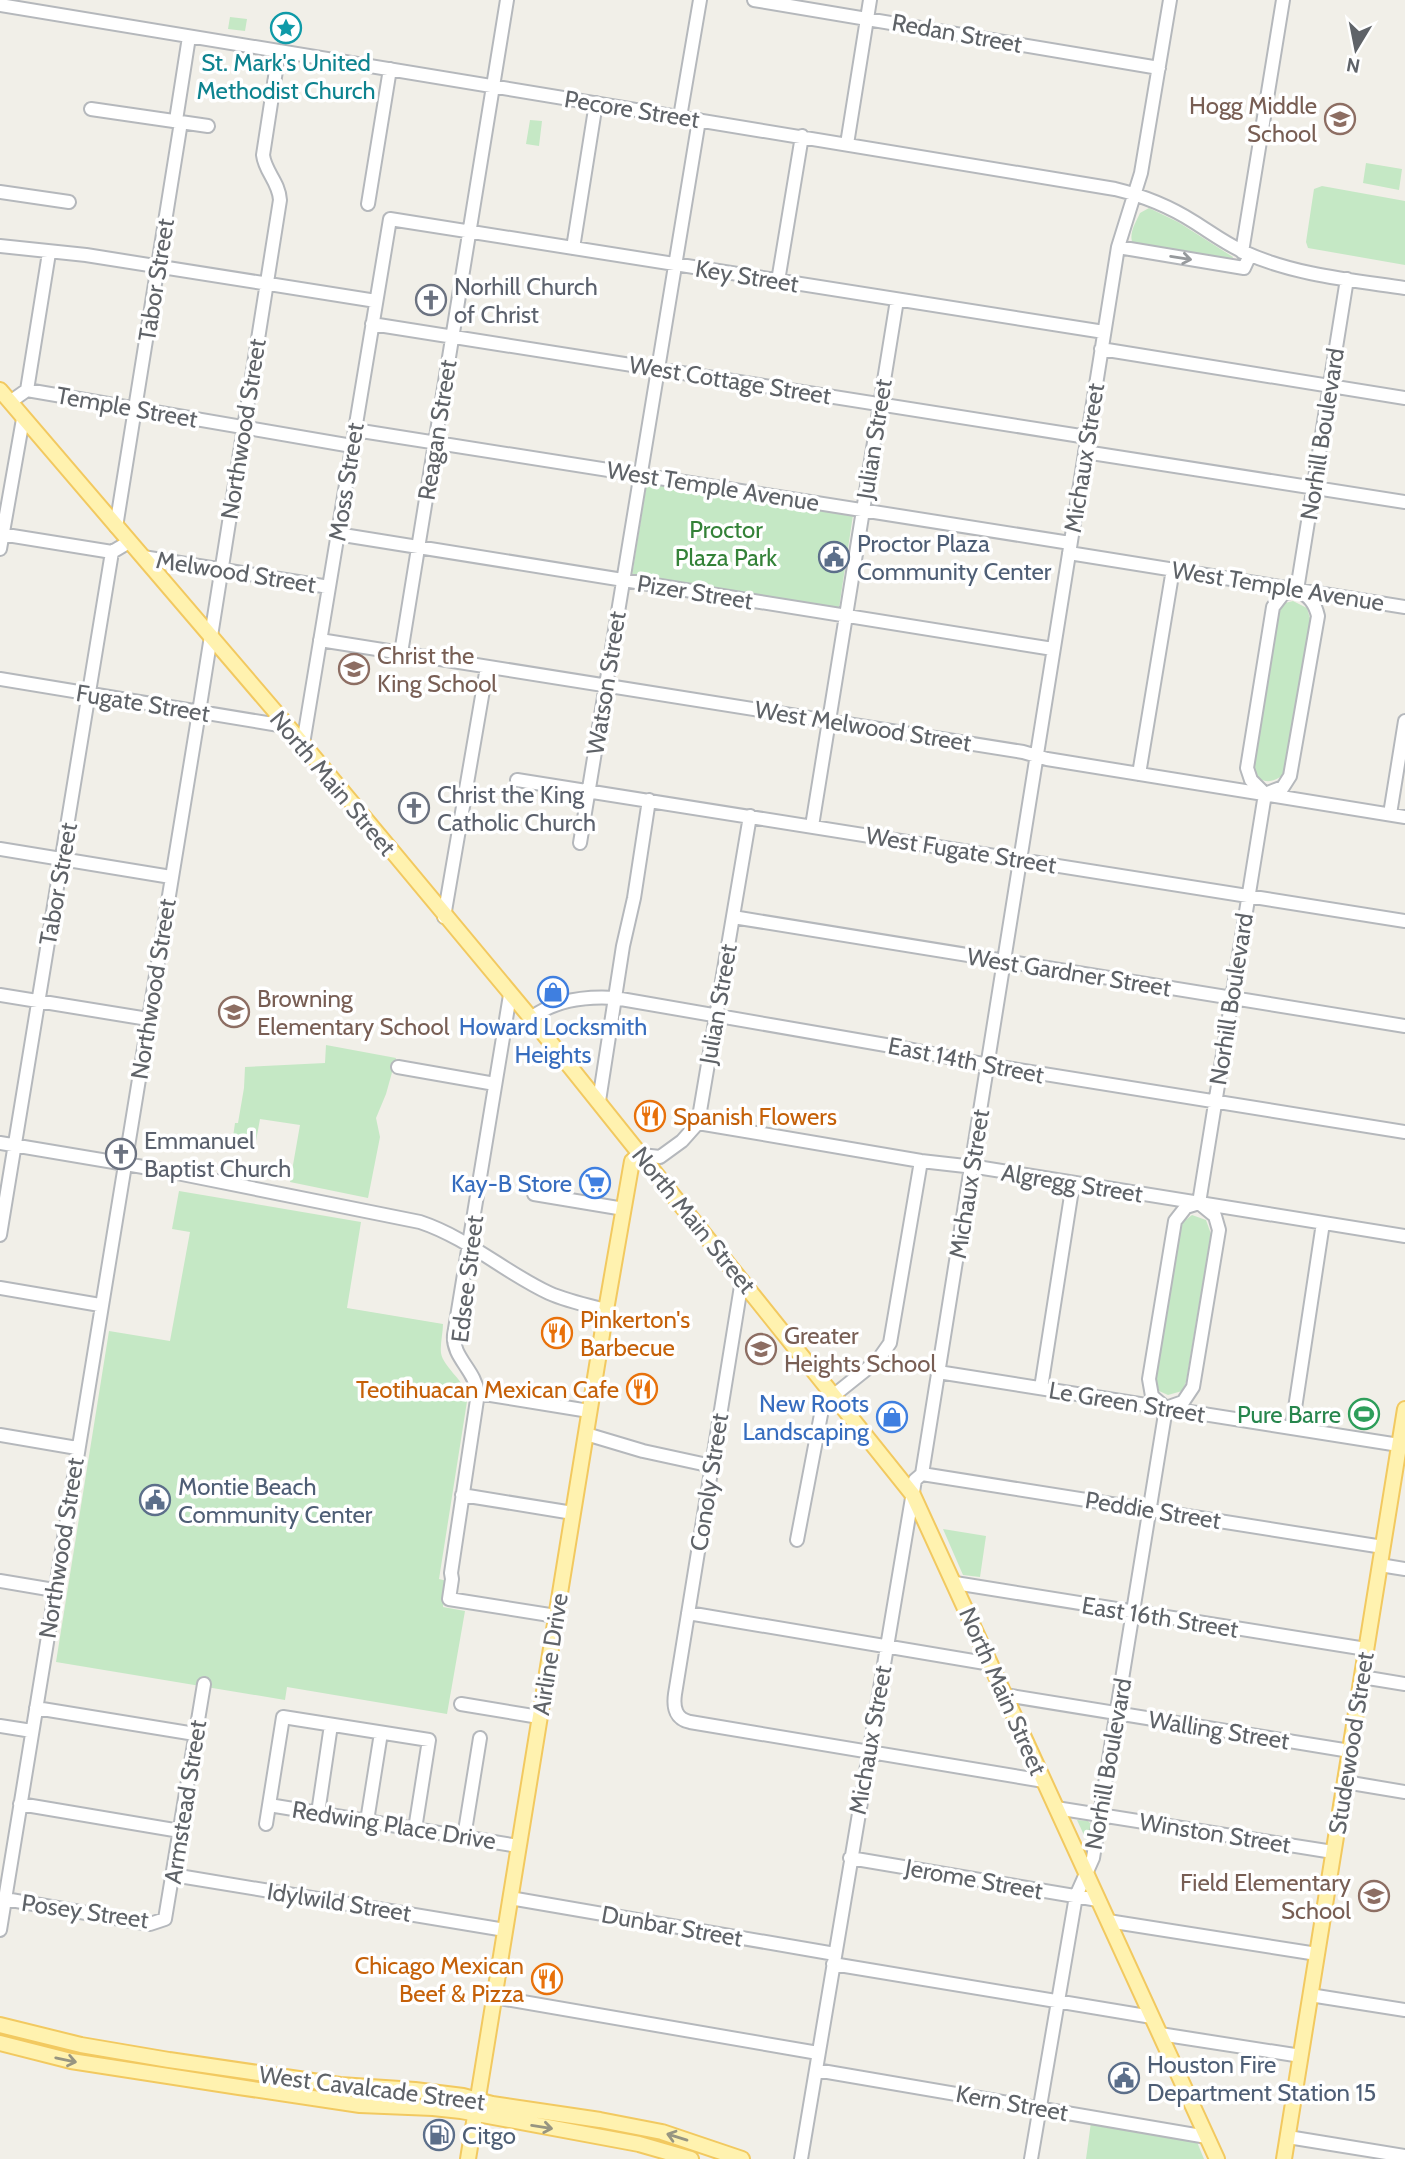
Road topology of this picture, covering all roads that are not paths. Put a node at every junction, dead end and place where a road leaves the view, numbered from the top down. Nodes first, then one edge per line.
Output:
1 (507, 0) edge
2 (699, 0) edge
3 (754, 0) edge
4 (870, 0) edge
5 (1170, 0) edge
6 (1283, 0) edge
7 (0, 5) edge
8 (867, 18) junction
9 (189, 37) junction
10 (279, 51) junction
11 (1159, 68) junction
12 (390, 69) junction
13 (493, 86) junction
14 (596, 103) junction
15 (91, 109) dead end
16 (680, 117) junction
17 (699, 120) junction
18 (181, 122) junction
19 (208, 126) dead end
20 (802, 136) junction
21 (847, 144) junction
22 (0, 192) edge
23 (1136, 194) junction
24 (69, 202) dead end
25 (368, 204) dead end
26 (390, 219) joint
27 (469, 232) junction
28 (0, 246) edge
29 (1118, 247) junction
30 (573, 248) junction
31 (50, 253) junction
32 (1246, 253) junction
33 (675, 264) junction
34 (158, 267) junction
35 (1347, 279) junction
36 (778, 281) junction
37 (266, 284) junction
38 (1405, 288) edge
39 (897, 300) junction
40 (376, 301) junction
41 (372, 324) junction
42 (1104, 332) junction
43 (452, 337) junction
44 (1101, 349) junction
45 (658, 369) junction
46 (1330, 385) junction
47 (0, 390) edge
48 (27, 390) junction
49 (1405, 397) edge
50 (10, 402) junction
51 (880, 404) junction
52 (135, 409) junction
53 (23, 419) junction
54 (244, 427) junction
55 (355, 430) junction
56 (1087, 437) junction
57 (436, 443) junction
58 (352, 446) junction
59 (1085, 452) junction
60 (640, 475) junction
61 (1314, 487) junction
62 (1405, 502) edge
63 (863, 510) junction
64 (117, 527) junction
65 (1, 534) edge
66 (337, 534) junction
67 (129, 542) junction
68 (418, 547) junction
69 (1070, 548) junction
70 (0, 549) edge
71 (112, 552) junction
72 (143, 557) junction
73 (1173, 569) junction
74 (221, 570) junction
75 (622, 580) junction
76 (329, 587) junction
77 (1297, 590) junction
78 (1405, 607) edge
79 (845, 616) junction
80 (211, 636) junction
81 (320, 640) junction
82 (1053, 649) junction
83 (401, 653) junction
84 (487, 667) junction
85 (0, 679) edge
86 (606, 686) junction
87 (90, 694) junction
88 (199, 712) junction
89 (829, 721) junction
90 (1405, 721) edge
91 (285, 726) junction
92 (303, 744) junction
93 (1036, 757) junction
94 (1139, 774) junction
95 (517, 780) dead end
96 (588, 791) junction
97 (1265, 794) junction
98 (649, 800) junction
99 (1390, 814) junction
100 (750, 816) junction
101 (1405, 817) edge
102 (812, 826) junction
103 (580, 843) dead end
104 (0, 849) edge
105 (63, 859) junction
106 (1019, 859) junction
107 (171, 877) junction
108 (1247, 896) junction
109 (444, 917) junction
110 (733, 917) junction
111 (1405, 921) edge
112 (1003, 962) junction
113 (0, 995) edge
114 (510, 995) junction
115 (615, 998) junction
116 (1231, 998) junction
117 (38, 1001) junction
118 (716, 1015) junction
119 (531, 1018) junction
120 (148, 1019) junction
121 (1405, 1026) edge
122 (988, 1065) junction
123 (398, 1067) dead end
124 (495, 1084) junction
125 (599, 1101) junction
126 (1216, 1103) junction
127 (698, 1123) junction
128 (1405, 1132) edge
129 (0, 1143) edge
130 (14, 1145) junction
131 (641, 1155) junction
132 (921, 1161) junction
133 (124, 1164) junction
134 (971, 1168) junction
135 (1073, 1183) junction
136 (534, 1194) dead end
137 (1199, 1203) junction
138 (624, 1209) junction
139 (1323, 1223) junction
140 (0, 1235) edge
141 (1405, 1236) edge
142 (470, 1245) junction
143 (742, 1280) junction
144 (0, 1288) edge
145 (100, 1305) junction
146 (606, 1310) junction
147 (939, 1372) junction
148 (1041, 1388) junction
149 (478, 1393) junction
150 (835, 1396) junction
151 (1166, 1408) junction
152 (1405, 1409) edge
153 (589, 1410) junction
154 (1292, 1428) junction
155 (586, 1434) junction
156 (0, 1435) edge
157 (77, 1448) junction
158 (1400, 1454) edge
159 (712, 1466) junction
160 (922, 1474) junction
161 (463, 1494) junction
162 (912, 1495) junction
163 (1149, 1510) junction
164 (573, 1513) junction
165 (797, 1540) dead end
166 (1383, 1547) junction
167 (1380, 1565) junction
168 (1405, 1569) edge
169 (0, 1581) edge
170 (955, 1583) junction
171 (54, 1590) junction
172 (688, 1613) junction
173 (1133, 1613) junction
174 (556, 1616) junction
175 (886, 1647) junction
176 (1366, 1649) junction
177 (991, 1664) junction
178 (1362, 1677) junction
179 (204, 1684) dead end
180 (1405, 1684) edge
181 (1005, 1695) junction
182 (461, 1704) dead end
183 (36, 1708) junction
184 (1116, 1714) junction
185 (540, 1717) junction
186 (331, 1725) junction
187 (0, 1726) edge
188 (32, 1731) junction
189 (381, 1732) junction
190 (195, 1734) junction
191 (480, 1738) dead end
192 (1350, 1751) junction
193 (869, 1752) junction
194 (1044, 1781) junction
195 (1345, 1782) junction
196 (1405, 1792) edge
197 (20, 1804) junction
198 (269, 1805) junction
199 (1056, 1808) junction
200 (318, 1813) junction
201 (1100, 1815) junction
202 (367, 1821) junction
203 (266, 1824) dead end
204 (415, 1829) junction
205 (180, 1832) junction
206 (464, 1837) junction
207 (518, 1846) junction
208 (1334, 1852) junction
209 (850, 1858) junction
210 (1086, 1873) junction
211 (173, 1875) junction
212 (1076, 1896) junction
213 (510, 1898) junction
214 (5, 1899) junction
215 (1098, 1900) junction
216 (164, 1919) joint
217 (1108, 1921) junction
218 (0, 1930) edge
219 (505, 1930) junction
220 (1317, 1954) junction
221 (834, 1959) junction
222 (1311, 1995) junction
223 (494, 1997) junction
224 (1059, 2002) junction
225 (1405, 2010) edge
226 (1152, 2017) junction
227 (0, 2025) edge
228 (1160, 2034) junction
229 (0, 2043) edge
230 (112, 2051) junction
231 (818, 2053) junction
232 (1301, 2056) junction
233 (109, 2068) junction
234 (816, 2070) junction
235 (244, 2071) junction
236 (185, 2079) junction
237 (309, 2081) junction
238 (239, 2088) junction
239 (477, 2100) junction
240 (1040, 2107) junction
241 (475, 2115) junction
242 (643, 2128) junction
243 (1207, 2137) junction
244 (1287, 2137) junction
245 (639, 2144) junction
246 (1405, 2156) edge
247 (467, 2159) edge
248 (691, 2159) edge
249 (742, 2159) edge
250 (801, 2159) edge
251 (1031, 2159) edge
252 (1217, 2159) edge
253 (1284, 2159) edge

1 - 13 street, Reagan Street
2 - 16 street
3 - 8 street, Redan Street
4 - 8 street
5 - 11 street, Michaux Street
6 - 32 street
7 - 9 street, Pecore Street
8 - 11 street, Redan Street
8 - 21 street
9 - 10 street, Pecore Street
9 - 18 street, Tabor Street
10 - 12 street, Pecore Street
10 - 37 street, Northwood Street
11 - 23 street, Michaux Street
12 - 13 street, Pecore Street
12 - 25 street
13 - 14 street, Pecore Street
13 - 27 street, Reagan Street
14 - 16 street, Pecore Street
14 - 30 street
15 - 18 street
16 - 17 street, Pecore Street
17 - 20 street, Pecore Street
17 - 33 street, Watson Street
18 - 19 street
18 - 34 street, Tabor Street
20 - 21 street, Pecore Street
20 - 36 street
21 - 23 street, Pecore Street
22 - 24 street
23 - 29 street, Michaux Street
23 - 32 street, Pecore Street
26 - 27 street, Key Street
26 - 40 street, Moss Street
27 - 30 street, Key Street
27 - 43 street, Reagan Street
28 - 31 street
29 -> 32 street
29 - 42 street, Michaux Street
30 - 33 street, Key Street
31 - 34 street
31 - 48 street
32 - 35 street, Pecore Street
33 - 36 street, Key Street
33 - 45 street, Watson Street
34 - 37 street
34 - 52 street, Tabor Street
35 - 38 street, Pecore Street
35 - 46 street, Norhill Boulevard
36 - 39 street, Key Street
37 - 40 street
37 - 54 street, Northwood Street
39 - 42 street, Key Street
39 - 51 street, Julian Street
40 - 41 street, Moss Street
41 - 43 street, West Cottage Street
41 - 55 street, Moss Street
42 - 44 street, Michaux Street
43 - 45 street, West Cottage Street
43 - 57 street, Reagan Street
44 - 46 street
44 - 56 street, Michaux Street
45 - 51 street, West Cottage Street
45 - 60 street, Watson Street
46 - 49 street
46 - 61 street, Norhill Boulevard
47 - 50 main road, North Main Street
48 - 50 street
48 - 52 street, Temple Street
50 - 53 main road, North Main Street
51 - 56 street, West Cottage Street
51 - 63 street, Julian Street
52 - 54 street, Temple Street
52 - 64 street, Tabor Street
53 - 64 main road, North Main Street
53 - 65 street
54 - 58 street, Temple Street
54 - 74 street, Northwood Street
55 - 57 street, West Temple Avenue
55 - 58 street, Moss Street
56 - 59 street, Michaux Street
57 - 60 street, West Temple Avenue
57 - 68 street, Reagan Street
58 - 66 street, Moss Street
59 - 61 street
59 - 69 street, Michaux Street
60 - 63 street, West Temple Avenue
60 - 75 street, Watson Street
61 - 62 street
61 - 77 street, Norhill Boulevard
63 - 69 street, West Temple Avenue
63 - 79 street, Julian Street
64 - 67 main road, North Main Street
65 - 70 street
65 - 71 street
66 - 68 street, Pizer Street
66 - 76 street, Moss Street
67 - 71 street
67 - 72 main road, North Main Street
68 - 75 street, Pizer Street
68 - 83 street, Reagan Street
69 - 73 street, West Temple Avenue
69 - 82 street, Michaux Street
71 - 87 street, Tabor Street
72 - 74 street, Melwood Street
72 - 80 main road, North Main Street
73 - 77 street, West Temple Avenue
73 - 94 street
74 - 76 street, Melwood Street
74 - 80 street, Northwood Street
75 - 79 street, Pizer Street
75 - 86 street, Watson Street
76 - 81 street, Moss Street
77 - 78 street, West Temple Avenue
77 - 97 street
77 - 97 street
79 - 82 street, Pizer Street
79 - 89 street, Julian Street
80 - 88 street, Northwood Street
80 - 91 main road, North Main Street
81 - 83 street, West Melwood Street
81 - 92 street, Moss Street
82 - 93 street, Michaux Street
83 - 84 street, West Melwood Street
84 - 86 street, West Melwood Street
84 - 109 street
85 - 87 street, Fugate Street
86 - 89 street, West Melwood Street
86 - 96 street, Watson Street
87 - 88 street, Fugate Street
87 - 105 street, Tabor Street
88 - 91 street, Fugate Street
88 - 107 street, Northwood Street
89 - 93 street, West Melwood Street
89 - 102 street, Julian Street
90 - 99 street
91 - 92 main road, North Main Street
92 - 109 main road, North Main Street
93 - 94 street, West Melwood Street
93 - 106 street, Michaux Street
94 - 97 street, West Melwood Street
95 - 96 street, West Fugate Street
96 - 98 street, West Fugate Street
96 - 103 street, Watson Street
97 - 99 street, West Melwood Street
97 - 108 street, Norhill Boulevard
98 - 100 street, West Fugate Street
98 - 115 street
99 - 101 street, West Melwood Street
100 - 102 street, West Fugate Street
100 - 110 street, Julian Street
102 - 106 street, West Fugate Street
104 - 105 street
105 - 107 street
105 - 117 street, Tabor Street
106 - 108 street, West Fugate Street
106 - 112 street, Michaux Street
107 - 120 street, Northwood Street
108 - 111 street, West Fugate Street
108 - 116 street, Norhill Boulevard
109 - 114 main road, North Main Street
110 - 112 street, West Gardner Street
110 - 118 street, Julian Street
112 - 116 street, West Gardner Street
112 - 122 street, Michaux Street
113 - 117 street
114 - 119 main road, North Main Street
114 - 124 street, Edsee Street
115 - 118 street, East 14th Street
115 - 119 street, East 14th Street
115 - 125 street
116 - 121 street, West Gardner Street
116 - 126 street, Norhill Boulevard
117 - 120 street
117 - 130 street, Tabor Street
118 - 122 street, East 14th Street
118 - 127 street, Julian Street
119 - 125 main road, North Main Street
120 - 133 street, Northwood Street
122 - 126 street, East 14th Street
122 - 134 street, Michaux Street
123 - 124 street
124 - 142 street, Edsee Street
125 - 131 main road, North Main Street
126 - 128 street, East 14th Street
126 - 137 street, Norhill Boulevard
127 - 131 street
127 - 132 street, Algregg Street
129 - 130 street
130 - 133 street
130 - 140 street, Tabor Street
131 - 138 main road, Airline Drive
131 - 143 main road, North Main Street
132 - 134 street, Algregg Street
132 - 150 street
133 - 142 street
133 - 145 street, Northwood Street
134 - 135 street, Algregg Street
134 - 147 street, Michaux Street
135 - 137 street, Algregg Street
135 - 148 street
136 - 138 street
137 - 139 street, Algregg Street
137 - 151 street
137 - 151 street
138 - 146 main road, Airline Drive
139 - 141 street, Algregg Street
139 - 154 street
142 - 146 street
142 - 149 street, Edsee Street
143 - 150 main road, North Main Street
143 - 159 street, Conoly Street
144 - 145 street
145 - 157 street, Northwood Street
146 - 153 main road, Airline Drive
147 - 148 street, Le Green Street
147 - 160 street, Michaux Street
148 - 151 street, Le Green Street
149 - 153 street
149 - 161 street
150 - 162 main road, North Main Street
150 - 165 street
151 - 154 street, Le Green Street
151 - 163 street, Norhill Boulevard
152 - 158 main road, Studewood Street
153 - 155 main road, Airline Drive
154 - 158 street, Le Green Street
155 - 159 street
155 - 164 main road, Airline Drive
156 - 157 street
157 - 171 street, Northwood Street
158 - 166 main road, Studewood Street
159 - 172 street, Conoly Street
160 - 162 street, Michaux Street
160 - 163 street, Peddie Street
161 - 164 street
161 - 174 street
162 - 170 main road, North Main Street
162 - 175 street, Michaux Street
163 - 166 street, Peddie Street
163 - 173 street, Norhill Boulevard
164 - 174 main road, Airline Drive
166 - 167 main road, Studewood Street
167 - 168 street
167 - 176 main road, Studewood Street
169 - 171 street
170 - 173 street, East 16th Street
170 - 177 main road, North Main Street
171 - 183 street, Northwood Street
172 - 175 street
172 - 193 street, Conoly Street
173 - 176 street, East 16th Street
173 - 184 street, Norhill Boulevard
174 - 185 main road, Airline Drive
175 - 177 street
175 - 193 street, Michaux Street
176 - 178 main road, Studewood Street
177 - 181 main road, North Main Street
178 - 180 street
178 - 192 main road, Studewood Street
179 - 190 street, Armstead Street
181 - 184 street, Walling Street
181 - 194 main road, North Main Street
182 - 185 street
183 - 188 street, Northwood Street
183 - 190 street
184 - 192 street, Walling Street
184 - 201 street, Norhill Boulevard
185 - 207 main road, Airline Drive
186 - 189 street
186 - 198 street
186 - 200 street
187 - 188 street
188 - 197 street, Northwood Street
189 - 202 street
189 - 204 street
190 - 205 street, Armstead Street
191 - 206 street
192 - 195 main road, Studewood Street
193 - 194 street
193 - 209 street, Michaux Street
194 - 199 main road, North Main Street
195 - 196 street
195 - 208 main road, Studewood Street
197 - 205 street
197 - 214 street, Northwood Street
198 - 200 street, Redwing Place Drive
198 - 203 street
199 - 201 street, Winston Street
199 - 210 main road, North Main Street
200 - 202 street, Redwing Place Drive
201 - 208 street, Winston Street
201 - 210 street, Norhill Boulevard
202 - 204 street, Redwing Place Drive
204 - 206 street, Redwing Place Drive
205 - 211 street, Armstead Street
206 - 207 street, Redwing Place Drive
207 - 213 main road, Airline Drive
208 - 220 main road, Studewood Street
209 - 212 street, Jerome Street
209 - 221 street, Michaux Street
210 - 212 street, Norhill Boulevard
210 - 215 main road, North Main Street
211 - 216 street, Armstead Street
211 - 219 street, Idylwild Street
212 - 215 street, Jerome Street
212 - 224 street, Norhill Boulevard
213 - 219 main road, Airline Drive
213 - 221 street, Dunbar Street
214 - 216 street, Posey Street
214 - 218 street, Northwood Street
215 - 217 main road, North Main Street
217 - 220 street
217 - 226 main road, North Main Street
219 - 223 main road, Airline Drive
220 - 222 main road, Studewood Street
221 - 224 street, Dunbar Street
221 - 231 street, Michaux Street
222 - 225 street
222 - 232 main road, Studewood Street
223 - 231 street
223 - 239 main road, Airline Drive
224 - 226 street, Dunbar Street
224 - 240 street, Norhill Boulevard
226 - 228 main road, North Main Street
227 - 230 main road, West Cavalcade Street
228 - 232 street
228 - 243 main road, North Main Street
229 -> 233 main road, West Cavalcade Street
230 - 233 main road
230 - 235 main road, West Cavalcade Street
231 - 234 street, Michaux Street
232 - 244 main road, Studewood Street
233 - 236 main road, West Cavalcade Street
234 - 240 street, Kern Street
234 - 250 street, Michaux Street
235 - 236 main road
235 - 237 main road, West Cavalcade Street
236 - 238 main road, West Cavalcade Street
237 - 238 main road
237 - 239 main road, West Cavalcade Street
238 - 241 main road, West Cavalcade Street
239 - 241 main road, Airline Drive
239 - 242 main road, West Cavalcade Street
240 - 243 street, Kern Street
240 - 251 street, Norhill Boulevard
241 -> 245 main road, West Cavalcade Street
241 - 247 main road, Airline Drive
242 - 245 main road
249 -> 242 main road, West Cavalcade Street
243 - 252 main road, North Main Street
244 - 246 street
244 - 253 main road, Studewood Street
245 - 248 main road, West Cavalcade Street

